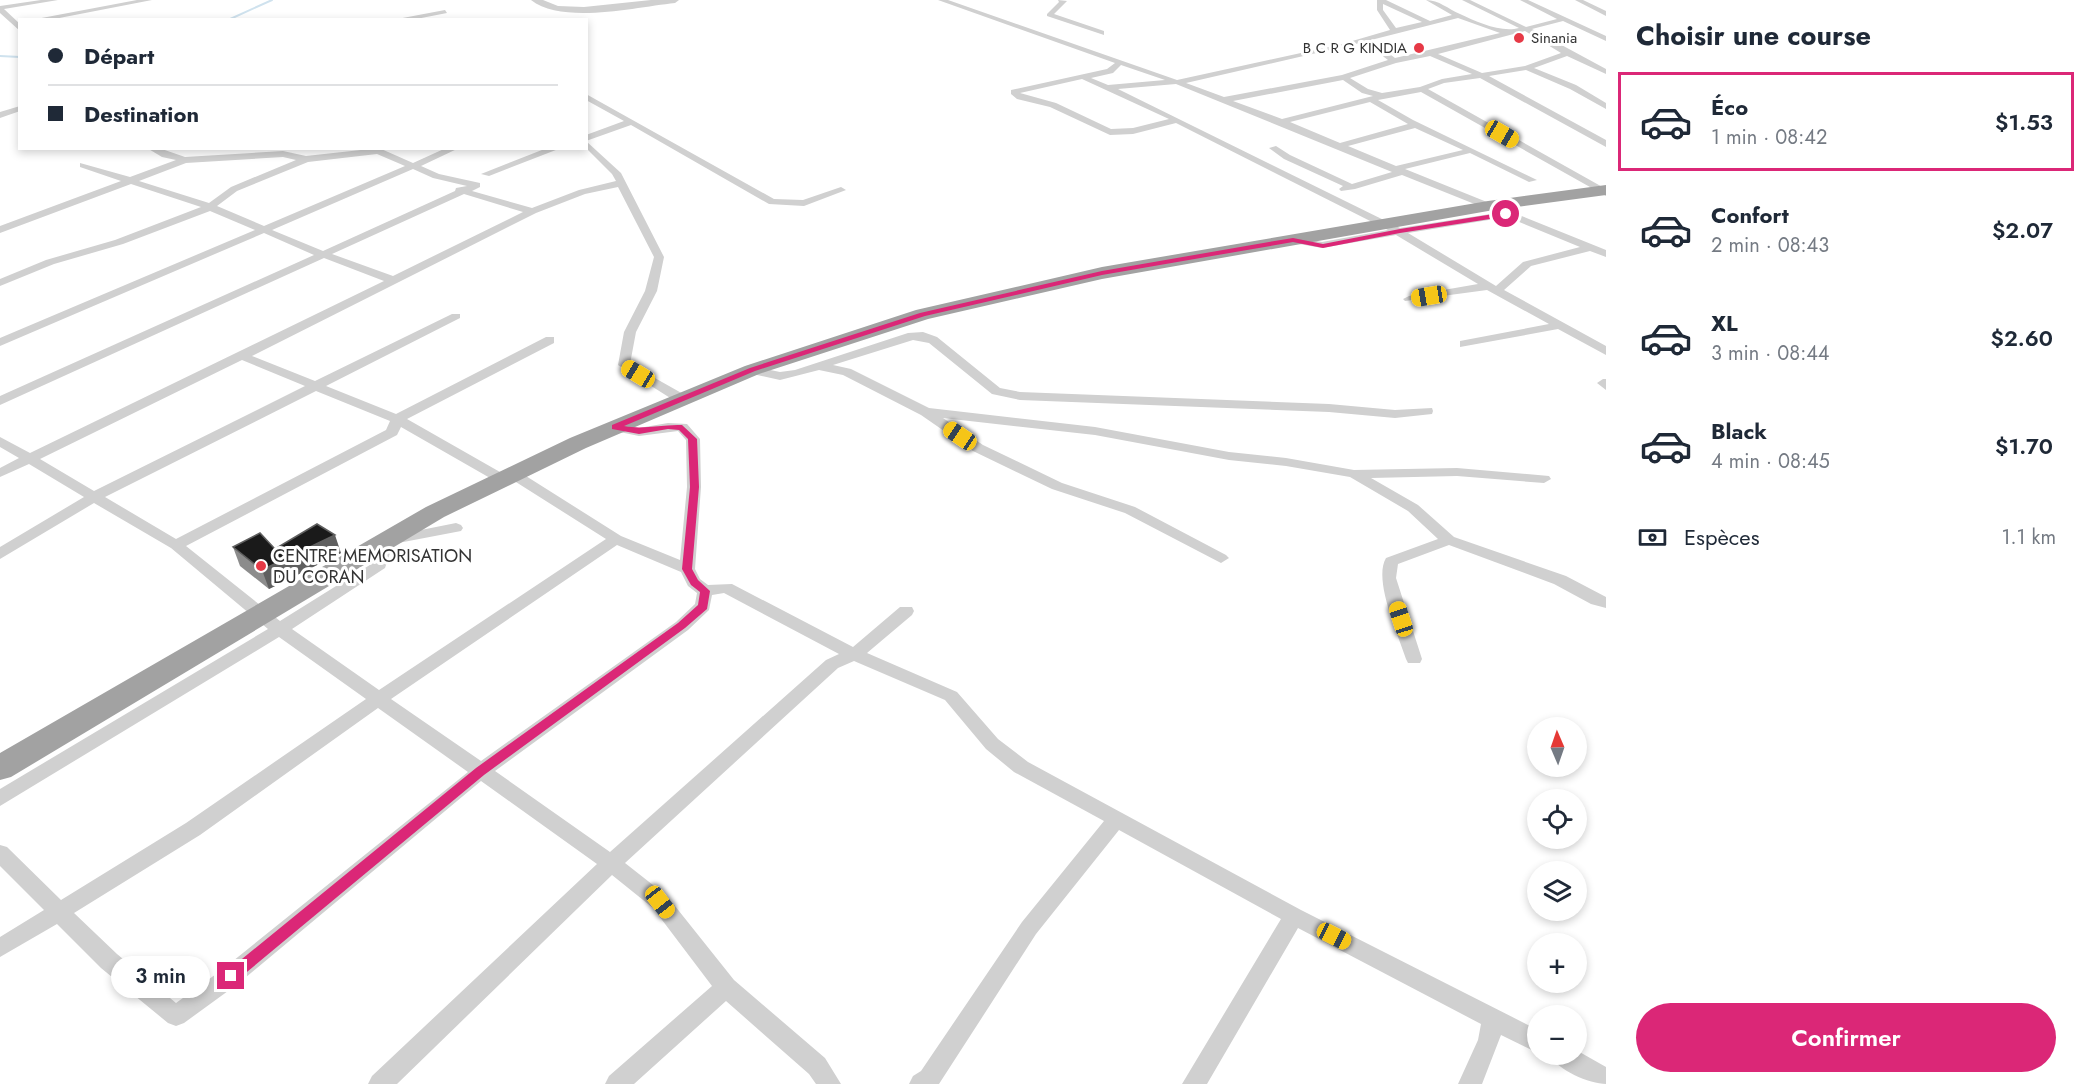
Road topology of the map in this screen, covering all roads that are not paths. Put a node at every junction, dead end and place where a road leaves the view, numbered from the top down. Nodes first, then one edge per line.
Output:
1 (55, 0) edge
2 (149, 0) edge
3 (535, 0) edge
4 (675, 0) edge
5 (941, 0) edge
6 (1061, 0) edge
7 (1380, 0) edge
8 (1429, 0) edge
9 (1465, 0) edge
10 (1523, 0) edge
11 (1578, 0) edge
12 (135, 1) edge
13 (0, 8) edge
14 (148, 11) dead end
15 (444, 12) edge
16 (1606, 14) edge
17 (1458, 16) junction
18 (45, 18) edge
19 (407, 18) edge
20 (1563, 19) junction
21 (16, 22) edge
22 (1429, 23) junction
23 (0, 25) edge
24 (1526, 29) junction
25 (1394, 31) junction
26 (1506, 33) junction
27 (1606, 39) edge
28 (1366, 40) junction
29 (1056, 41) junction
30 (1567, 53) junction
31 (1431, 54) junction
32 (1394, 61) junction
33 (1119, 63) junction
34 (1134, 68) junction
35 (1527, 68) junction
36 (1110, 71) junction
37 (1606, 72) edge
38 (1479, 74) junction
39 (1083, 77) junction
40 (1344, 77) junction
41 (1177, 82) junction
42 (1120, 86) junction
43 (1108, 87) junction
44 (1422, 89) junction
45 (1382, 96) junction
46 (588, 97) edge
47 (1371, 99) junction
48 (1223, 100) junction
49 (1606, 106) edge
50 (18, 109) edge
51 (0, 115) edge
52 (1177, 120) junction
53 (631, 122) junction
54 (1281, 122) junction
55 (1415, 125) junction
56 (588, 137) edge
57 (1606, 144) edge
58 (588, 146) edge
59 (1339, 146) junction
60 (1273, 148) dead end
61 (155, 150) edge
62 (377, 150) edge
63 (451, 150) edge
64 (552, 150) edge
65 (1472, 150) junction
66 (280, 151) edge
67 (306, 159) junction
68 (185, 160) junction
69 (83, 165) dead end
70 (415, 167) junction
71 (1397, 170) junction
72 (486, 174) dead end
73 (436, 176) junction
74 (1532, 180) dead end
75 (132, 181) junction
76 (621, 183) junction
77 (1352, 187) junction
78 (841, 190) dead end
79 (1605, 191) edge
80 (462, 192) junction
81 (1327, 194) junction
82 (210, 207) junction
83 (1497, 210) junction
84 (532, 211) junction
85 (1393, 227) junction
86 (0, 230) edge
87 (267, 230) junction
88 (1606, 246) edge
89 (1593, 247) junction
90 (1606, 254) edge
91 (324, 255) junction
92 (392, 280) junction
93 (0, 283) edge
94 (1493, 288) junction
95 (1409, 299) dead end
96 (456, 316) dead end
97 (1557, 326) junction
98 (550, 340) dead end
99 (0, 342) edge
100 (1464, 344) dead end
101 (1606, 351) edge
102 (242, 356) junction
103 (836, 365) junction
104 (752, 370) junction
105 (316, 387) junction
106 (680, 398) junction
107 (0, 401) edge
108 (1427, 411) dead end
109 (926, 412) junction
110 (397, 419) junction
111 (615, 427) junction
112 (0, 441) edge
113 (27, 459) junction
114 (0, 473) edge
115 (1354, 474) junction
116 (508, 477) junction
117 (1544, 479) dead end
118 (93, 497) junction
119 (456, 528) dead end
120 (616, 539) junction
121 (1449, 540) junction
122 (386, 541) junction
123 (176, 545) junction
124 (0, 554) edge
125 (1221, 558) dead end
126 (687, 569) junction
127 (704, 599) junction
128 (1606, 603) edge
129 (906, 611) dead end
130 (260, 615) junction
131 (280, 629) junction
132 (854, 655) junction
133 (1414, 659) dead end
134 (378, 699) junction
135 (0, 768) edge
136 (480, 772) junction
137 (0, 798) edge
138 (1117, 819) junction
139 (0, 852) edge
140 (611, 863) junction
141 (60, 912) junction
142 (1294, 916) junction
143 (0, 948) edge
144 (726, 987) junction
145 (1494, 1018) junction
146 (1527, 1036) edge
147 (1581, 1065) edge
148 (1606, 1079) edge
149 (380, 1084) edge
150 (617, 1084) edge
151 (829, 1084) edge
152 (921, 1084) edge
153 (1194, 1084) edge
154 (1470, 1084) edge

1 - 13 street
2 - 12 street
3 - 4 street
5 - 29 street
6 - 29 street
7 - 22 street
7 - 25 street
8 - 17 street
9 - 24 street
10 - 20 street
11 - 16 street
12 - 14 street
12 - 18 street
13 - 21 street
15 - 19 street
17 - 22 street
17 - 26 street
20 - 24 street
20 - 27 street
21 - 23 street
22 - 25 street
24 - 26 street
24 - 30 street
25 - 28 street
26 - 31 street
28 - 32 street
28 - 41 street
29 - 33 street
30 - 35 street
30 - 37 street
31 - 32 street
31 - 38 street
32 - 40 street
33 - 34 street
33 - 36 street
34 - 36 street
34 - 41 street
35 - 38 street
35 - 49 street
36 - 39 street
36 - 42 street
38 - 44 street
38 - 57 street
39 - 43 street
39 - 52 street
40 - 45 street
40 - 48 street
41 - 42 street
41 - 48 street
42 - 43 street
43 - 52 street
44 - 45 street
44 - 79 street
45 - 47 street
46 - 53 street
47 - 54 street
47 - 55 street
48 - 54 street
50 - 51 street
52 - 81 street
53 - 56 street
53 - 78 street
54 - 59 street
55 - 59 street
55 - 65 street
58 - 76 street
59 - 71 street
60 - 77 street
61 - 68 street
62 - 67 street
62 - 70 street
63 - 70 street
64 - 72 street
65 - 71 street
65 - 74 street
66 - 67 street
66 - 68 street
67 - 82 street
68 - 75 street
69 - 75 street
70 - 73 street
70 - 87 street
71 - 77 street
71 - 83 street
73 - 80 street
73 - 80 street
75 - 82 street
75 - 86 street
76 - 84 street
76 - 106 street
77 - 81 street
79 - 83 highway
80 - 84 street
80 - 91 street
81 - 85 street
82 - 87 street
82 - 93 street
83 - 85 highway
83 - 89 street
84 - 92 street
85 - 94 street
85 - 104 highway
87 - 91 street
87 - 99 street
88 - 89 street
89 - 90 street
89 - 94 street
91 - 92 street
91 - 107 street
92 - 102 street
94 - 95 street
94 - 97 street
96 - 105 street
97 - 100 street
97 - 101 street
98 - 110 street
102 - 105 street
102 - 113 street
103 - 104 street
103 - 108 street
103 - 109 street
104 - 106 highway
105 - 110 street
105 - 118 street
106 - 111 highway
109 - 115 street
109 - 125 street
110 - 116 street
110 - 123 street
111 - 116 highway
111 - 126 street
112 - 113 street
113 - 114 street
113 - 118 street
115 - 117 street
115 - 121 street
116 - 120 street
116 - 122 highway
118 - 123 street
118 - 124 street
119 - 122 street
120 - 126 street
120 - 134 street
121 - 128 street
121 - 133 street
122 - 130 highway
122 - 131 street
123 - 130 street
126 - 127 street
127 - 132 street
127 - 136 street
129 - 132 street
130 - 131 street
130 - 135 highway
131 - 134 street
131 - 137 street
132 - 138 street
132 - 140 street
134 - 136 street
134 - 141 street
136 - 140 street
136 - 141 street
138 - 142 street
138 - 152 street
139 - 141 street
140 - 144 street
140 - 149 street
141 - 143 street
142 - 145 street
142 - 153 street
144 - 150 street
144 - 151 street
145 - 146 street
145 - 154 street
147 - 148 street

